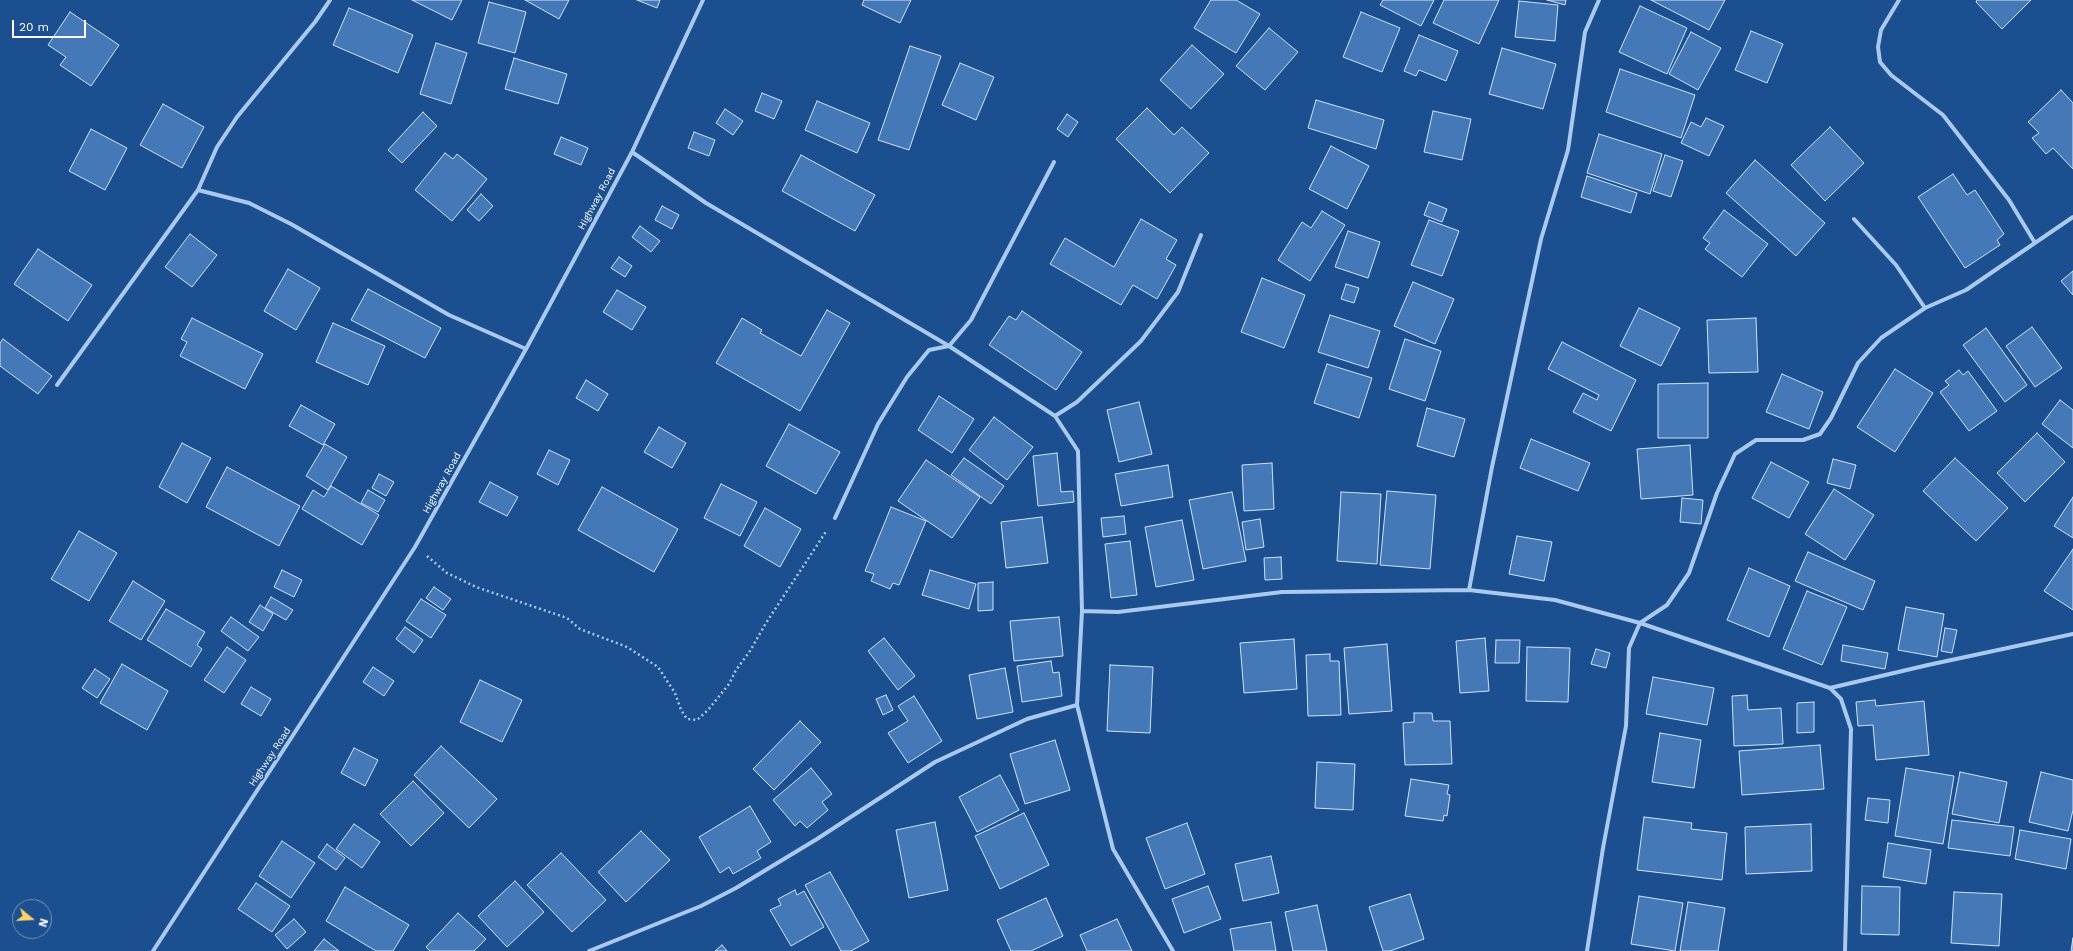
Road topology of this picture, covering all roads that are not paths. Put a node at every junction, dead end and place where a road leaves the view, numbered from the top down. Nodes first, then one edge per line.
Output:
1 (330, 0) edge
2 (703, 0) edge
3 (1599, 0) edge
4 (1898, 0) edge
5 (632, 152) junction
6 (1054, 162) dead end
7 (198, 190) junction
8 (2073, 217) edge
9 (1854, 219) dead end
10 (1201, 235) dead end
11 (2035, 243) junction
12 (1924, 308) junction
13 (949, 346) junction
14 (526, 349) junction
15 (58, 385) dead end
16 (1055, 416) junction
17 (835, 518) road end
18 (1469, 590) junction
19 (1082, 611) junction
20 (1640, 623) junction
21 (2073, 634) edge
22 (1830, 688) junction
23 (1076, 705) junction
24 (153, 951) edge
25 (588, 951) edge
26 (1173, 951) edge
27 (1587, 951) edge
28 (1845, 951) edge

1 - 7 street
2 - 5 street, Highway Road
3 - 18 street
4 - 11 street
5 - 13 street
5 - 14 street, Highway Road
6 - 13 street
7 - 14 street
7 - 15 street
8 - 11 street
9 - 12 street
10 - 16 street
11 - 12 street
12 - 20 street
13 - 16 street
13 - 17 street
14 - 24 street, Highway Road
16 - 19 street
18 - 19 street
18 - 20 street
19 - 23 street
20 - 22 street
20 - 27 street
21 - 22 street
22 - 28 street
23 - 25 street
23 - 26 street

